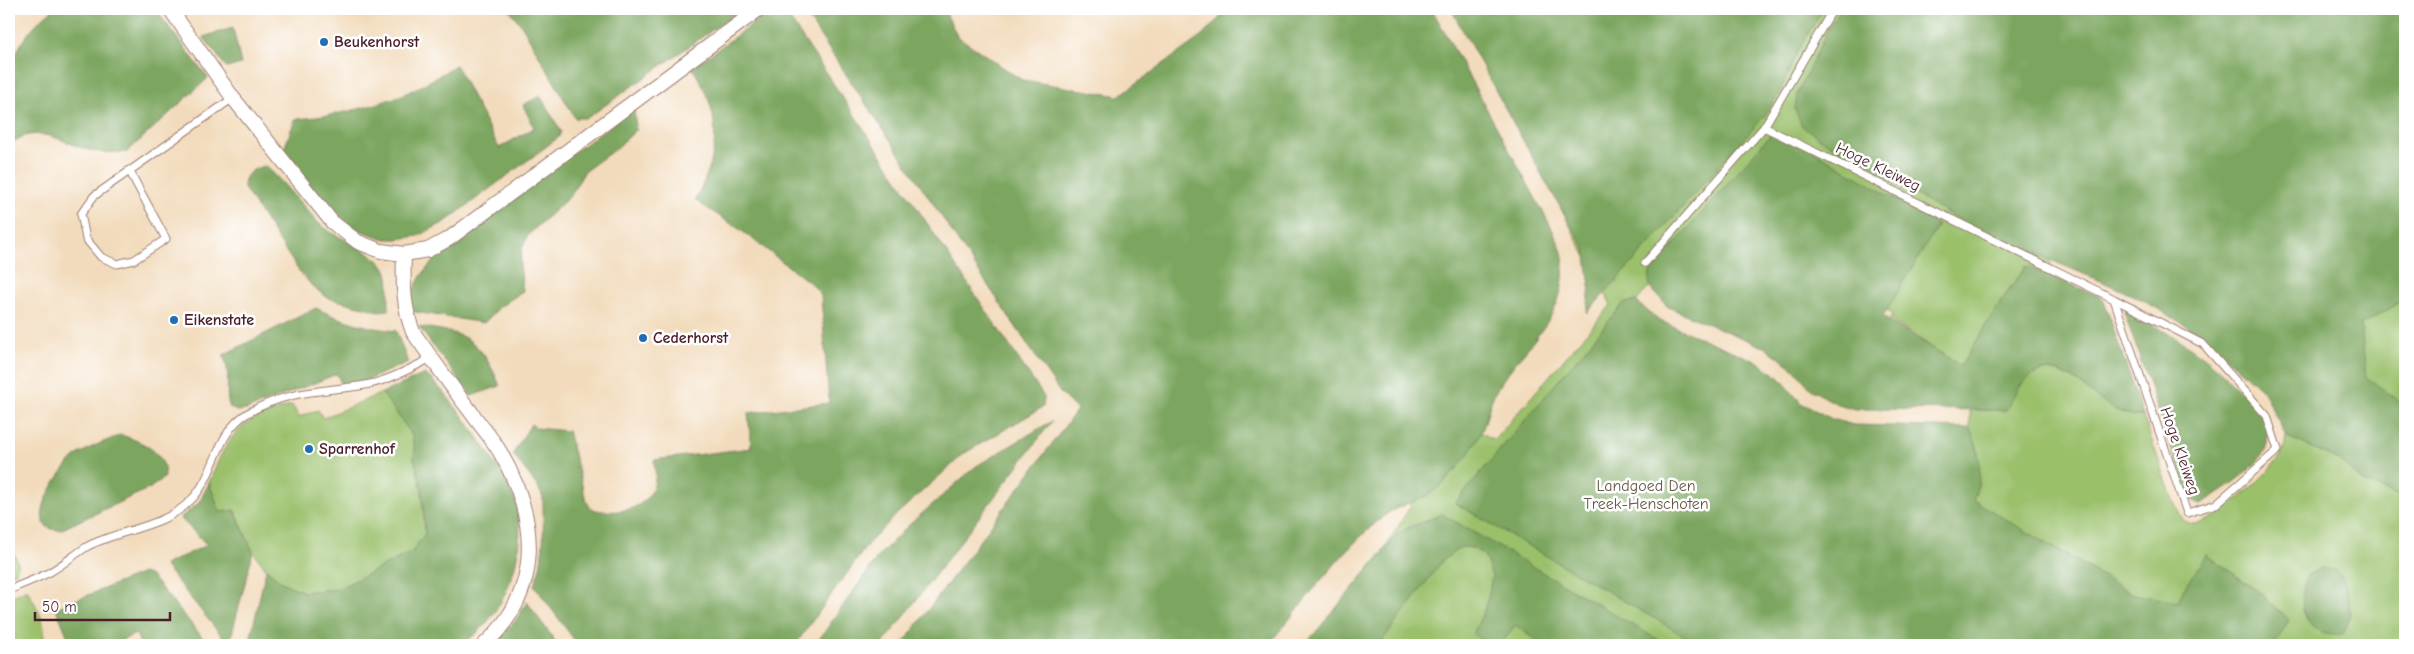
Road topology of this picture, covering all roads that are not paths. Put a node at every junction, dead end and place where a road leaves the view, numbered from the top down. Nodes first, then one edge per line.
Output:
1 (170, 9) edge
2 (759, 9) edge
3 (1833, 9) edge
4 (233, 98) junction
5 (1764, 127) junction
6 (129, 170) junction
7 (404, 254) junction
8 (1645, 263) dead end
9 (2114, 299) junction
10 (431, 358) junction
11 (9, 590) edge
12 (484, 645) edge

1 - 4 street
2 - 7 street
3 - 5 lane
4 - 6 lane
4 - 7 street
5 - 8 lane
5 - 9 lane, Hoge Kleiweg
6 - 6 lane
7 - 10 street
9 - 9 lane, Hoge Kleiweg
10 - 11 lane
10 - 12 street

